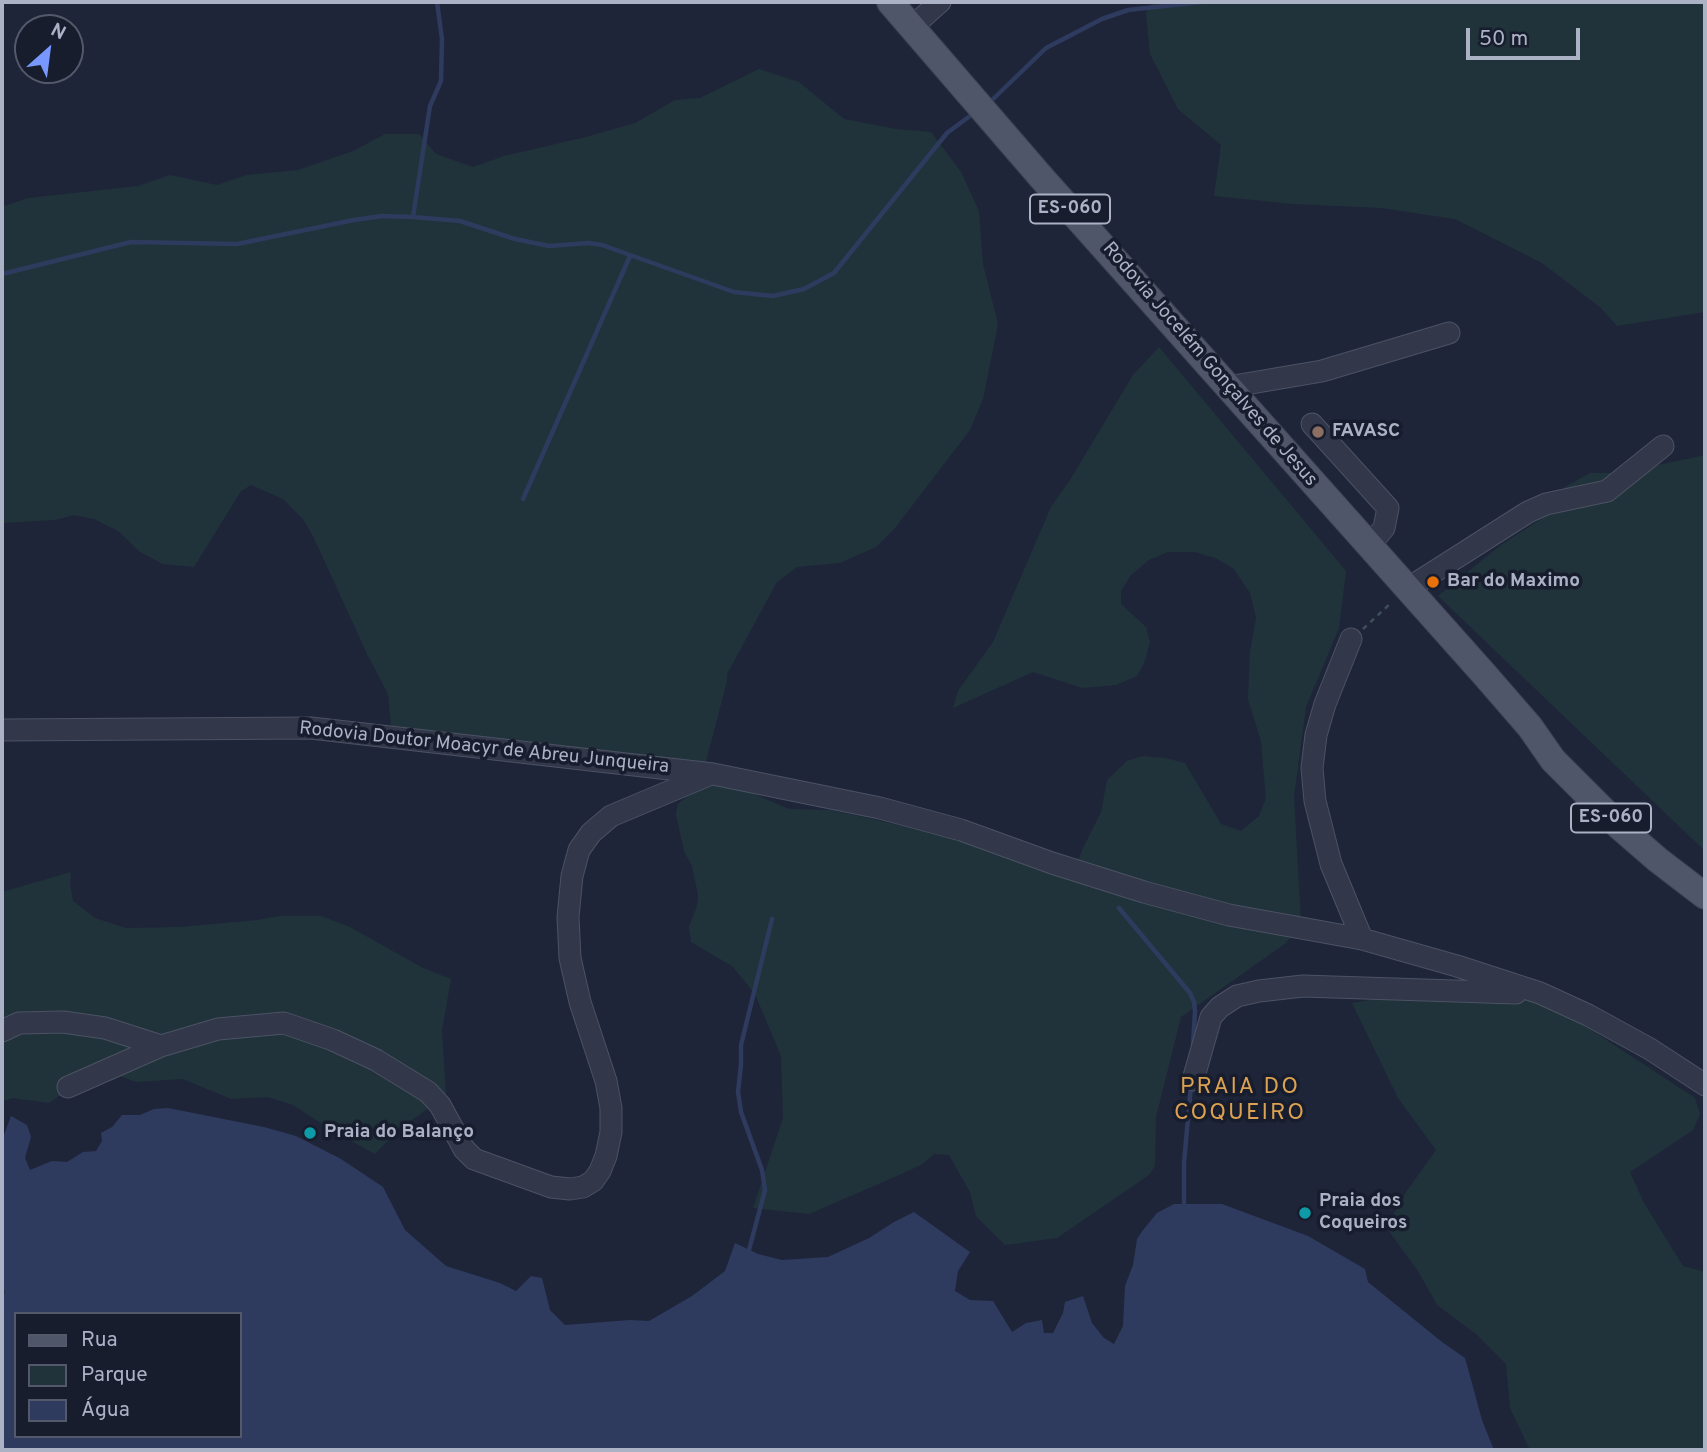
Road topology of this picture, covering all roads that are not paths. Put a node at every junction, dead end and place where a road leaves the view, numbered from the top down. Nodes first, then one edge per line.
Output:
1 (890, 2) edge
2 (940, 2) edge
3 (912, 27) junction
4 (1450, 333) dead end
5 (1228, 387) junction
6 (1312, 424) dead end
7 (1663, 446) dead end
8 (1369, 546) junction
9 (1407, 589) junction
10 (1351, 639) road end
11 (1530, 727) junction
12 (2, 730) edge
13 (713, 774) junction
14 (1705, 874) edge
15 (1705, 896) edge
16 (1362, 939) junction
17 (1540, 993) junction
18 (2, 1031) edge
19 (162, 1046) junction
20 (1193, 1080) dead end
21 (1705, 1085) edge
22 (68, 1087) dead end

1 - 3 main road, Rodovia Jocelém Gonçalves de Jesus / ES-060
2 - 3 street
3 - 5 main road, Rodovia Jocelém Gonçalves de Jesus / ES-060
4 - 5 street
5 - 8 main road, Rodovia Jocelém Gonçalves de Jesus / ES-060
6 - 8 street
7 - 9 street
8 - 9 main road, Rodovia Jocelém Gonçalves de Jesus / ES-060
9 - 11 main road, Rodovia Jocelém Gonçalves de Jesus / ES-060
10 - 16 street
11 - 14 main road, Rodovia Jocelém Gonçalves de Jesus / ES-060
11 - 15 main road, Rodovia Jocelém Gonçalves de Jesus / ES-060
12 - 13 street, Rodovia Doutor Moacyr de Abreu Junqueira
13 - 16 street, Rodovia Doutor Moacyr de Abreu Junqueira
13 - 19 street
16 - 17 street, Rodovia Doutor Moacyr de Abreu Junqueira
17 - 20 street
17 - 21 street, Rodovia Doutor Moacyr de Abreu Junqueira
18 - 19 street
19 - 22 street

